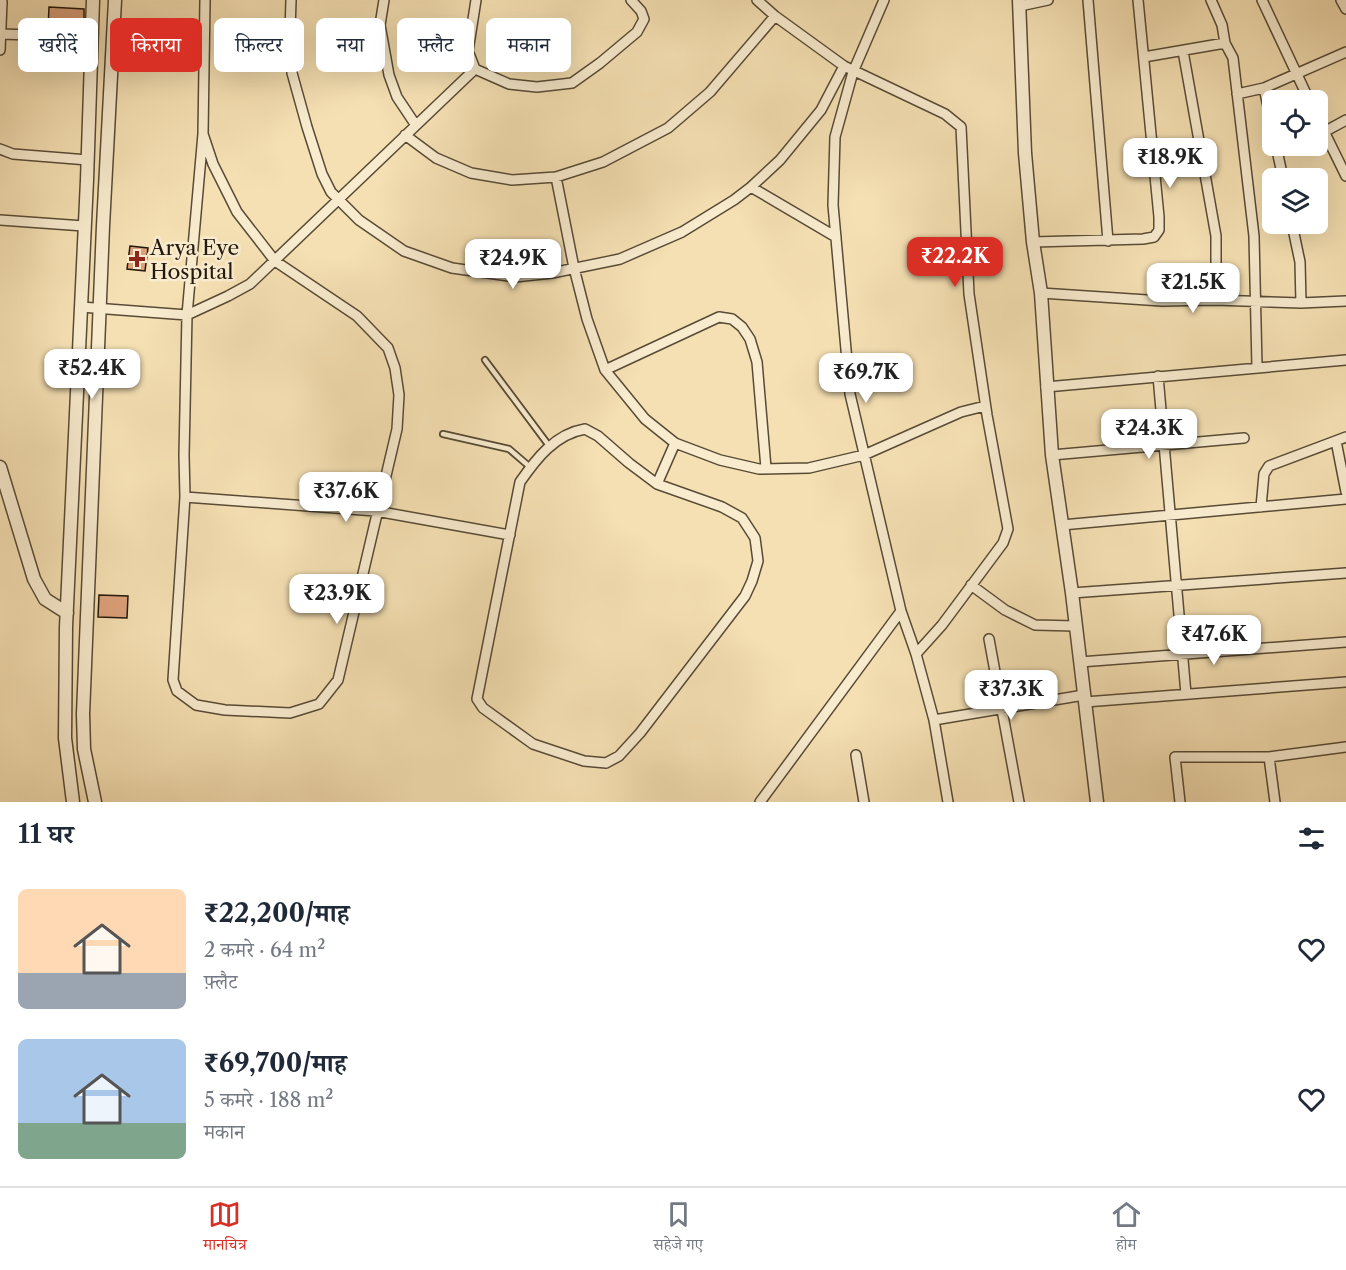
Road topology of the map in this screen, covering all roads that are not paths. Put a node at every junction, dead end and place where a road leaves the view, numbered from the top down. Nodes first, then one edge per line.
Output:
1 (93, 0) edge
2 (115, 0) edge
3 (205, 0) edge
4 (291, 0) edge
5 (384, 0) edge
6 (476, 0) edge
7 (632, 0) edge
8 (757, 0) edge
9 (884, 0) edge
10 (1048, 0) edge
11 (1088, 0) edge
12 (1138, 0) edge
13 (1211, 0) edge
14 (1262, 0) edge
15 (1341, 0) edge
16 (2, 2) dead end
17 (1019, 3) edge
18 (1346, 9) edge
19 (775, 16) junction
20 (93, 18) edge
21 (1, 34) edge
22 (18, 35) edge
23 (1225, 43) junction
24 (0, 50) edge
25 (1183, 51) junction
26 (1346, 52) edge
27 (1144, 57) junction
28 (844, 66) junction
29 (475, 69) junction
30 (91, 72) edge
31 (853, 72) junction
32 (1297, 74) junction
33 (1264, 88) joint
34 (1305, 90) edge
35 (1237, 94) junction
36 (1346, 120) edge
37 (415, 124) junction
38 (1328, 130) edge
39 (203, 134) junction
40 (405, 135) junction
41 (1328, 140) edge
42 (0, 149) edge
43 (87, 160) junction
44 (1346, 176) edge
45 (556, 177) junction
46 (751, 187) junction
47 (338, 200) junction
48 (0, 220) edge
49 (84, 226) junction
50 (1294, 234) edge
51 (836, 237) junction
52 (1108, 241) junction
53 (1033, 242) junction
54 (275, 261) junction
55 (574, 268) junction
56 (1041, 293) junction
57 (1216, 300) junction
58 (1255, 301) junction
59 (1346, 302) edge
60 (1301, 303) junction
61 (81, 307) junction
62 (100, 309) junction
63 (187, 315) junction
64 (485, 360) dead end
65 (1346, 360) edge
66 (1257, 367) junction
67 (605, 370) junction
68 (1158, 376) junction
69 (1046, 387) junction
70 (985, 406) junction
71 (443, 434) dead end
72 (1346, 437) edge
73 (1244, 438) dead end
74 (1336, 441) junction
75 (675, 443) junction
76 (1164, 445) junction
77 (550, 447) junction
78 (864, 455) junction
79 (1052, 455) junction
80 (530, 467) junction
81 (0, 468) edge
82 (766, 468) junction
83 (657, 484) junction
84 (1346, 492) edge
85 (185, 496) junction
86 (1346, 499) edge
87 (1261, 507) junction
88 (376, 511) junction
89 (1170, 515) junction
90 (1062, 525) junction
91 (510, 534) junction
92 (1346, 573) edge
93 (971, 585) junction
94 (1177, 585) junction
95 (1072, 593) junction
96 (901, 611) junction
97 (67, 613) junction
98 (1076, 626) junction
99 (989, 639) dead end
100 (1346, 642) edge
101 (916, 654) junction
102 (1183, 654) junction
103 (1080, 662) junction
104 (1346, 682) edge
105 (1186, 694) junction
106 (1084, 698) junction
107 (1003, 709) junction
108 (934, 720) junction
109 (1346, 747) edge
110 (856, 755) dead end
111 (1269, 757) junction
112 (73, 802) edge
113 (95, 802) edge
114 (760, 802) edge
115 (864, 802) edge
116 (948, 802) edge
117 (1019, 802) edge
118 (1097, 802) edge
119 (1180, 802) edge
120 (1275, 802) edge

1 - 20 street
2 - 62 street
3 - 39 street
4 - 47 street
5 - 37 street
6 - 29 street
7 - 29 street
8 - 19 street
9 - 31 street
10 - 17 street
11 - 52 street
12 - 27 street
13 - 23 street
14 - 32 street
15 - 18 street
16 - 21 street
17 - 53 street
19 - 28 street
19 - 45 street
21 - 22 street
21 - 24 street
23 - 25 street
23 - 35 street
25 - 27 street
25 - 57 street
26 - 32 street
27 - 52 street
28 - 31 street
28 - 46 street
29 - 37 street
30 - 43 street
31 - 51 street
31 - 70 street
32 - 33 street
32 - 34 street
33 - 35 street
35 - 58 street
36 - 38 street
37 - 40 street
39 - 54 street
39 - 63 street
40 - 45 street
40 - 47 street
41 - 44 street
42 - 43 street
43 - 49 street
45 - 55 street
46 - 51 street
46 - 55 street
47 - 54 street
47 - 55 street
48 - 49 street
49 - 61 street
50 - 60 street
51 - 78 street
52 - 53 street
53 - 56 street
54 - 63 street
54 - 88 street
55 - 67 street
56 - 57 street
56 - 69 street
57 - 58 street
58 - 60 street
58 - 66 street
59 - 60 street
61 - 62 street
61 - 97 street
62 - 63 street
62 - 113 street
63 - 85 street
64 - 77 lane
65 - 66 street
66 - 68 street
67 - 75 street
67 - 82 street
68 - 69 street
68 - 76 street
69 - 79 street
70 - 78 street
70 - 93 street
71 - 80 lane
72 - 74 street
73 - 76 street
74 - 84 street
74 - 87 street
75 - 82 street
75 - 83 street
76 - 79 street
76 - 89 street
77 - 80 street
77 - 83 street
78 - 82 street
78 - 96 street
79 - 90 street
80 - 91 street
81 - 97 street
83 - 91 street
85 - 88 street
85 - 88 street
86 - 87 street
87 - 89 street
88 - 91 street
89 - 90 street
89 - 94 street
90 - 95 street
92 - 94 street
93 - 98 street
93 - 101 street
94 - 95 street
94 - 102 street
95 - 98 street
96 - 101 street
96 - 114 street
97 - 112 street
98 - 103 street
99 - 107 street
100 - 102 street
101 - 108 street
102 - 103 street
102 - 105 street
103 - 106 street
104 - 105 street
105 - 106 street
106 - 107 street
106 - 118 street
107 - 108 street
107 - 117 street
108 - 116 street
109 - 111 street
110 - 115 street
111 - 119 street
111 - 120 street

